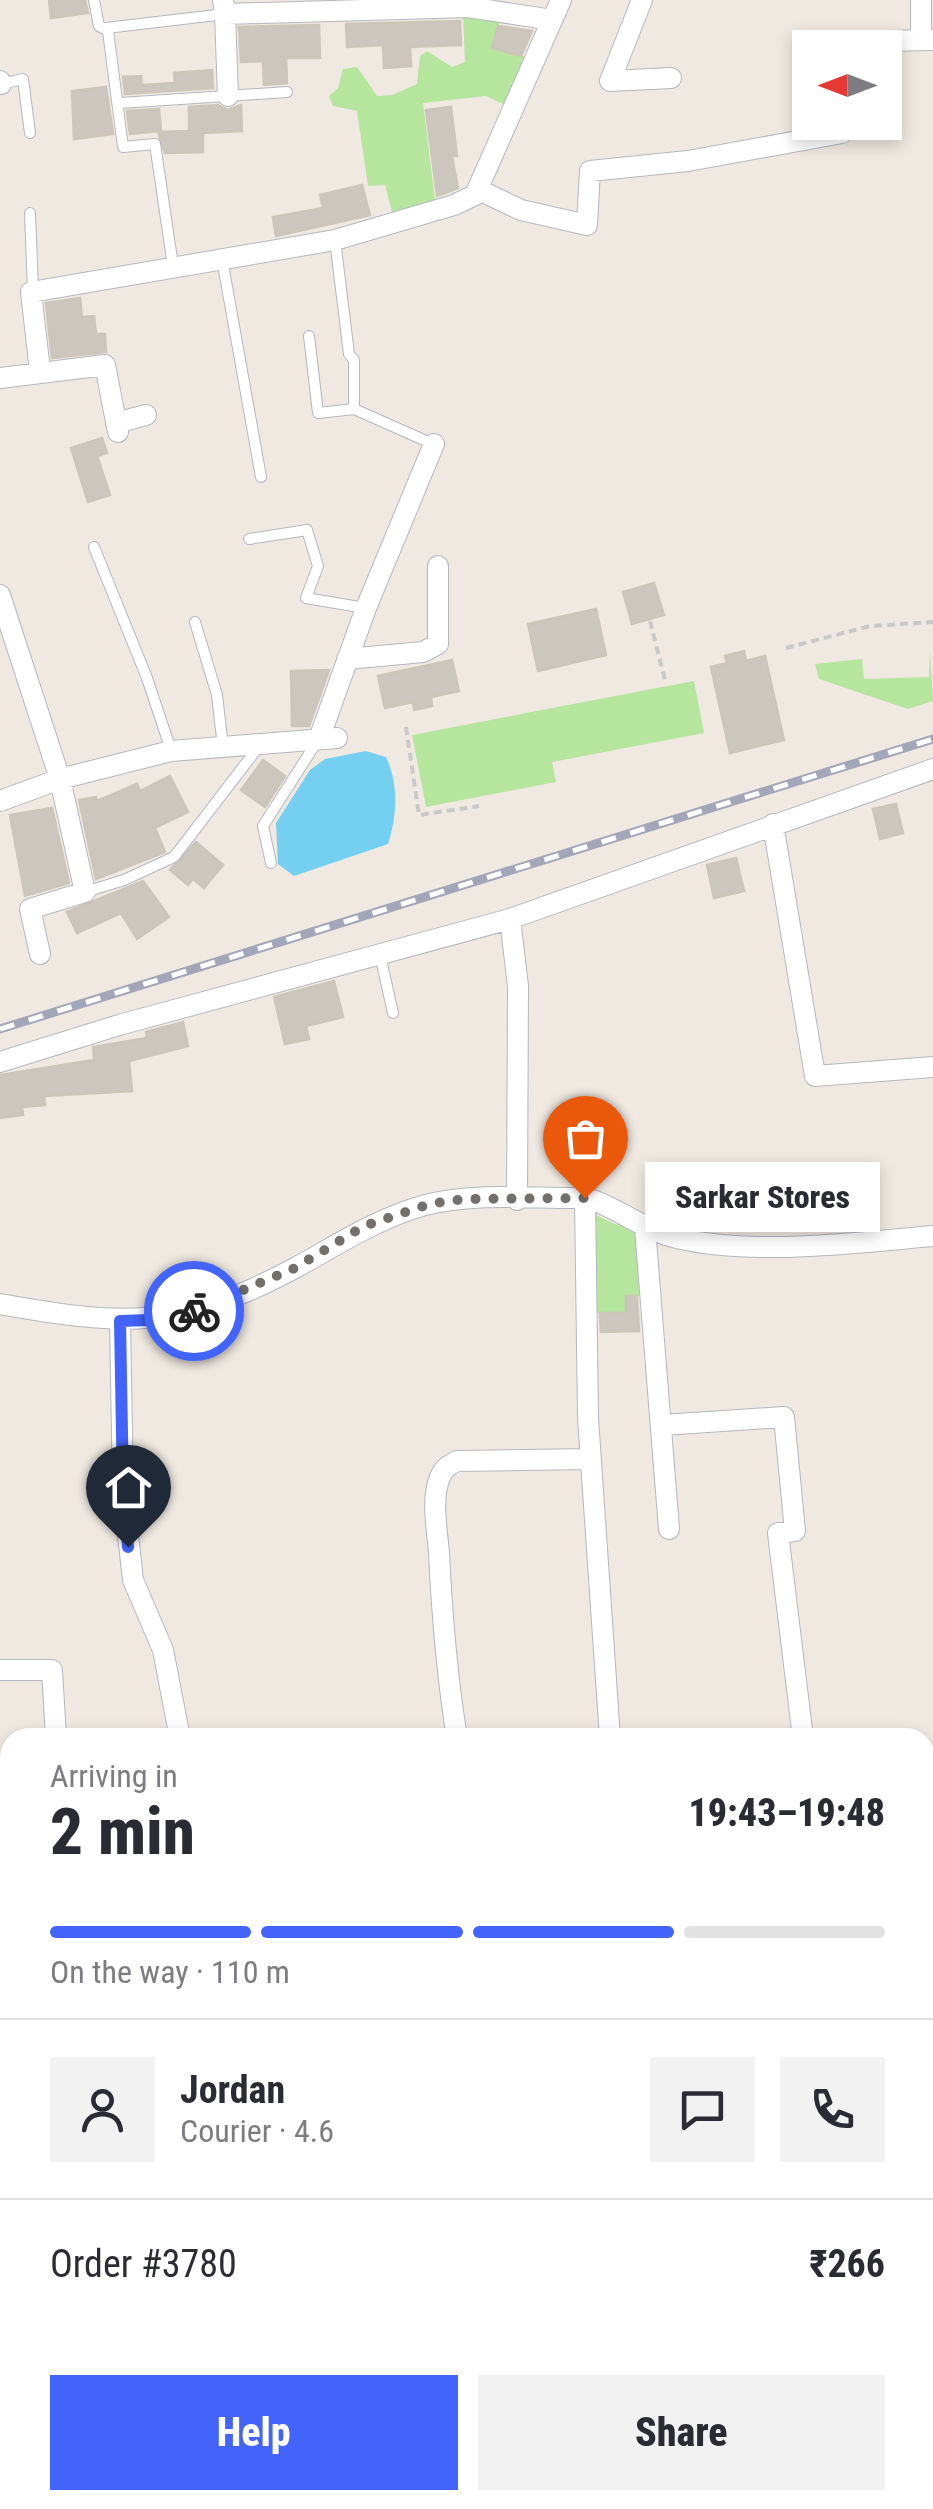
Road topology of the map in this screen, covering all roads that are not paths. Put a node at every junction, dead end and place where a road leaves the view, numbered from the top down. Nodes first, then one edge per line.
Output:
1 (94, 0) edge
2 (642, 0) edge
3 (921, 0) edge
4 (354, 4) edge
5 (224, 7) edge
6 (556, 10) edge
7 (106, 28) junction
8 (927, 40) edge
9 (902, 41) edge
10 (671, 78) dead end
11 (0, 83) edge
12 (288, 92) dead end
13 (228, 96) junction
14 (120, 104) junction
15 (30, 133) dead end
16 (804, 140) edge
17 (479, 190) junction
18 (30, 213) dead end
19 (335, 240) junction
20 (222, 258) junction
21 (173, 266) junction
22 (34, 292) junction
23 (308, 336) dead end
24 (40, 371) junction
25 (0, 378) edge
26 (354, 409) junction
27 (146, 415) dead end
28 (434, 444) joint
29 (261, 477) dead end
30 (249, 539) dead end
31 (94, 547) dead end
32 (438, 566) dead end
33 (0, 595) edge
34 (366, 608) junction
35 (196, 622) dead end
36 (347, 659) junction
37 (328, 739) junction
38 (261, 744) junction
39 (223, 747) junction
40 (171, 752) junction
41 (933, 769) edge
42 (60, 778) junction
43 (0, 800) edge
44 (773, 824) junction
45 (271, 863) dead end
46 (85, 892) junction
47 (510, 919) junction
48 (40, 954) dead end
49 (380, 954) junction
50 (393, 1013) dead end
51 (0, 1062) edge
52 (933, 1067) edge
53 (585, 1198) junction
54 (518, 1200) junction
55 (645, 1228) junction
56 (933, 1236) edge
57 (0, 1304) edge
58 (120, 1321) junction
59 (662, 1425) junction
60 (590, 1459) junction
61 (669, 1529) dead end
62 (0, 1670) edge
63 (55, 1728) edge
64 (178, 1728) edge
65 (457, 1728) edge
66 (609, 1728) edge
67 (802, 1728) edge

1 - 7 lane
2 - 10 street
3 - 8 street
4 - 5 street
4 - 6 street
5 - 7 lane
5 - 13 street
6 - 17 street
7 - 14 lane
8 - 9 street
11 - 15 lane
12 - 13 lane
13 - 14 lane
14 - 21 lane
16 - 17 street
17 - 19 street
18 - 22 lane
19 - 20 street
19 - 26 lane
20 - 21 street
20 - 29 lane
21 - 22 street
22 - 24 street
23 - 26 lane
24 - 25 street
24 - 27 street
26 - 28 lane
28 - 34 street
30 - 34 lane
31 - 40 lane
32 - 36 street
33 - 42 street
34 - 36 street
35 - 39 lane
36 - 37 street
37 - 38 street
37 - 45 lane
38 - 39 street
38 - 46 lane
39 - 40 street
40 - 42 street
41 - 44 street
42 - 43 street
42 - 46 street
44 - 47 street
44 - 52 street
46 - 48 street
47 - 49 street
47 - 54 street
49 - 50 lane
49 - 51 street
53 - 54 street
53 - 55 street
53 - 60 street
54 - 58 street
55 - 56 street
55 - 59 street
57 - 58 street
58 - 64 street
59 - 61 street
59 - 67 street
60 - 65 street
60 - 66 street
62 - 63 street

